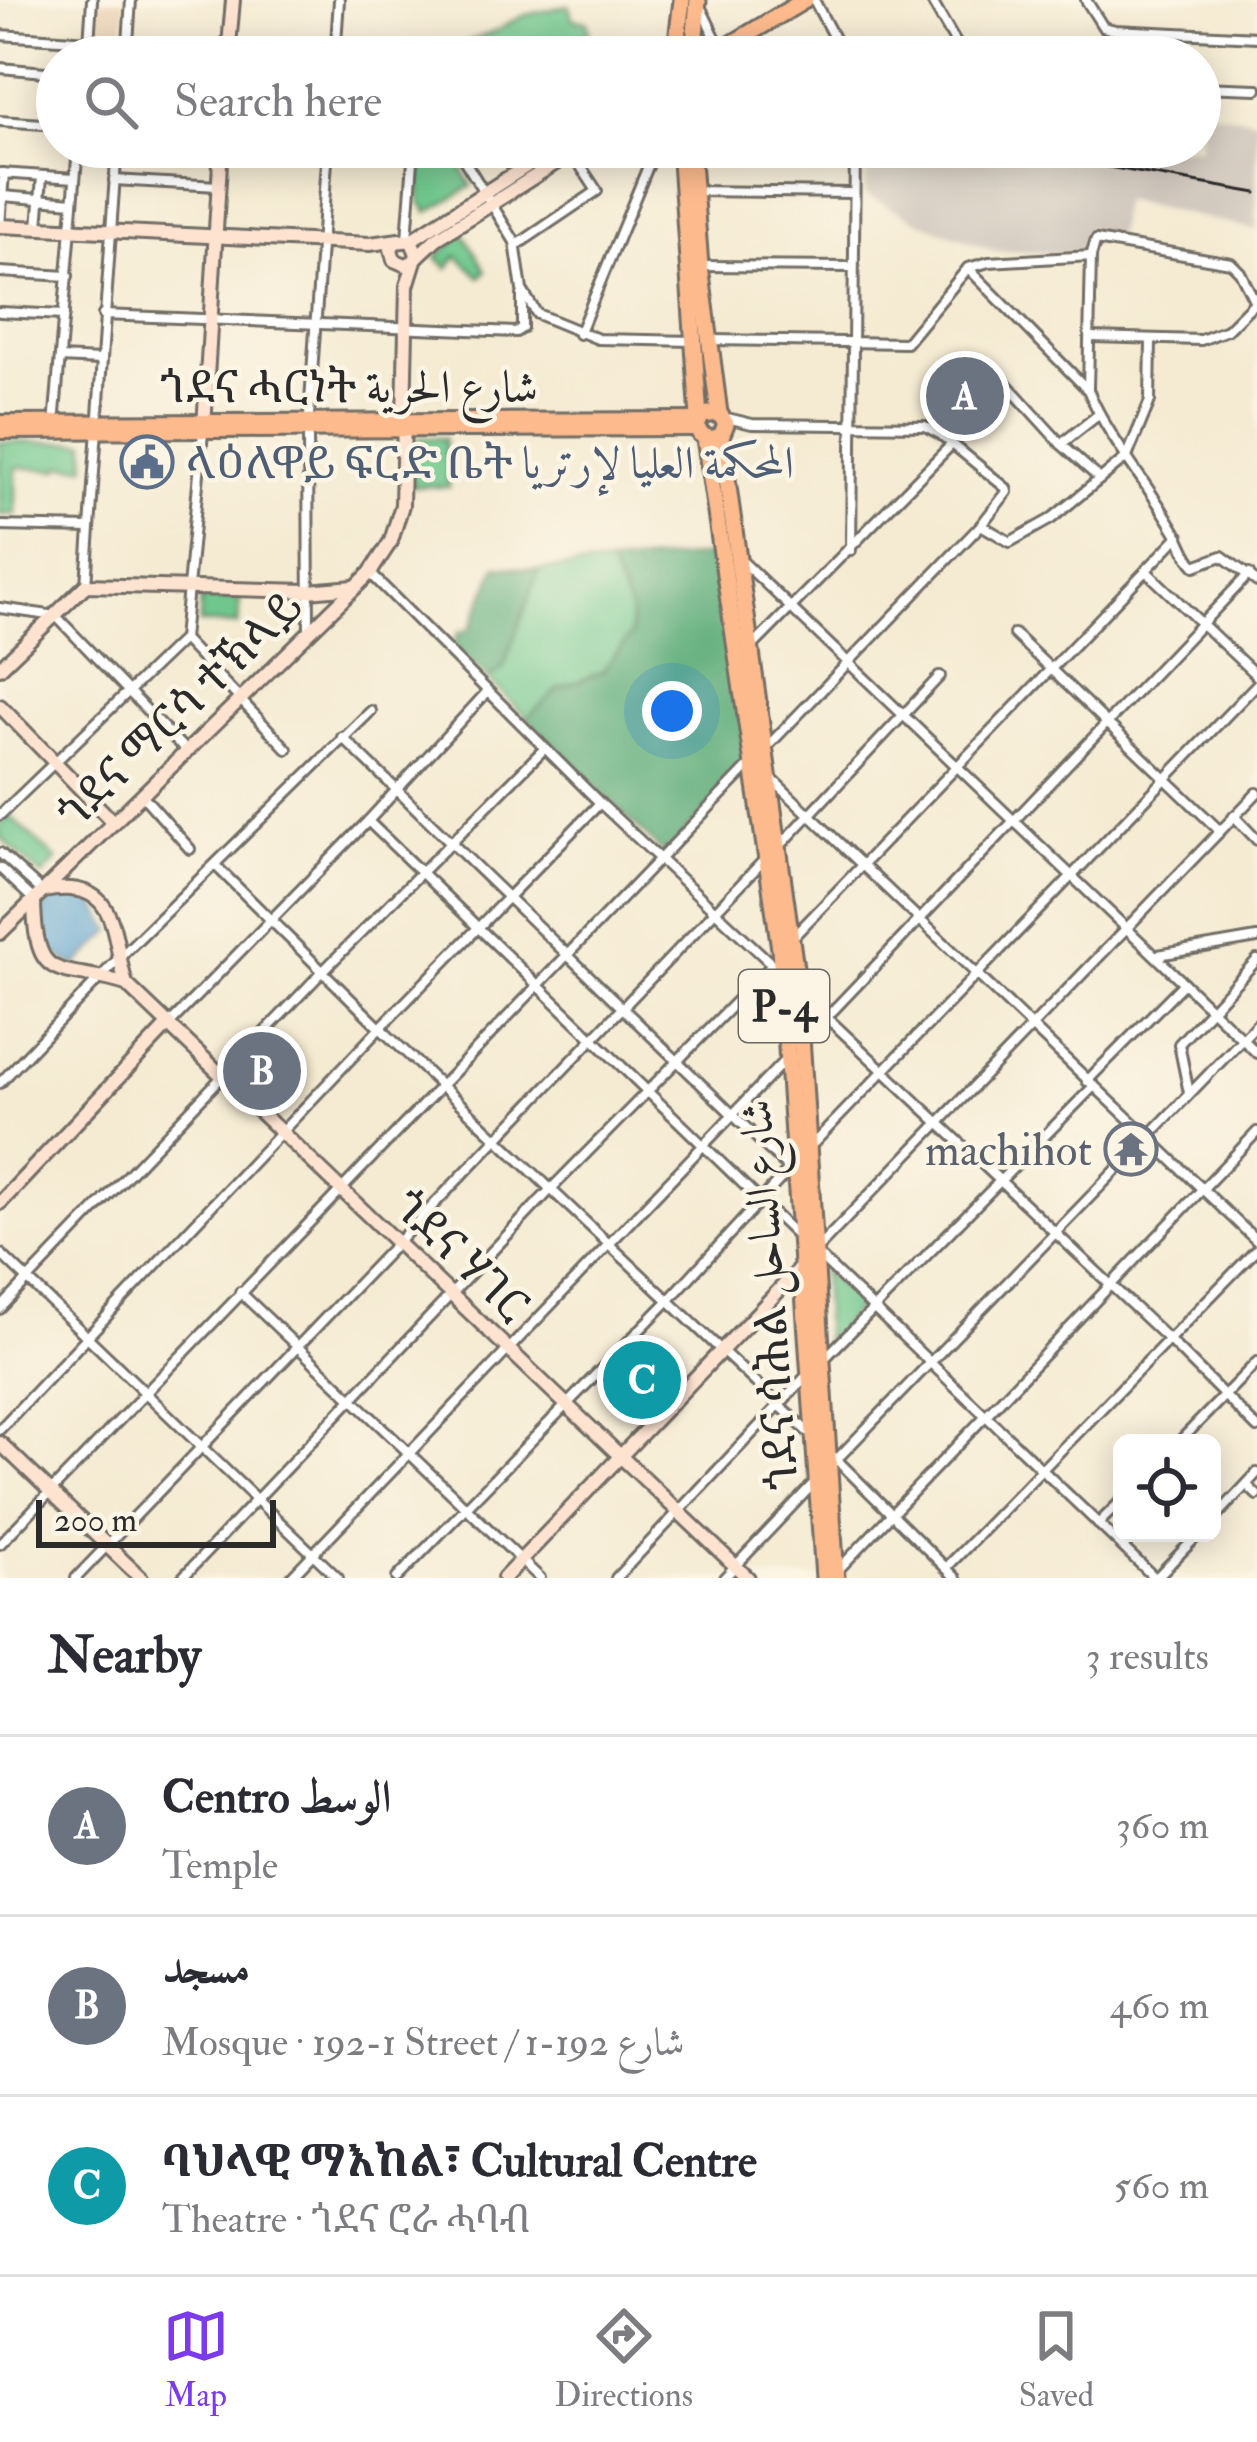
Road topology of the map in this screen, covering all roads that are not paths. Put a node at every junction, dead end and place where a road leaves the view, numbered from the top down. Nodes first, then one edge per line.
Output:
1 (92, 0) edge
2 (131, 0) edge
3 (232, 0) edge
4 (339, 0) edge
5 (692, 0) edge
6 (809, 0) edge
7 (931, 0) edge
8 (1086, 0) edge
9 (1157, 33) junction
10 (0, 35) edge
11 (88, 36) edge
12 (129, 36) edge
13 (230, 36) edge
14 (334, 36) edge
15 (681, 36) edge
16 (693, 36) edge
17 (708, 36) edge
18 (746, 36) edge
19 (831, 36) edge
20 (952, 36) edge
21 (1157, 36) edge
22 (36, 37) edge
23 (1257, 37) edge
24 (0, 68) edge
25 (36, 71) edge
26 (1221, 88) edge
27 (1257, 89) edge
28 (0, 121) edge
29 (36, 124) edge
30 (76, 168) edge
31 (115, 168) edge
32 (219, 168) edge
33 (327, 168) edge
34 (412, 168) edge
35 (469, 168) edge
36 (528, 168) edge
37 (541, 168) edge
38 (584, 168) edge
39 (647, 168) edge
40 (687, 168) edge
41 (854, 168) edge
42 (2, 173) edge
43 (42, 176) junction
44 (75, 178) junction
45 (114, 180) junction
46 (218, 187) junction
47 (689, 191) junction
48 (852, 193) junction
49 (3, 196) edge
50 (488, 198) junction
51 (40, 199) junction
52 (73, 202) junction
53 (0, 226) edge
54 (38, 227) junction
55 (70, 229) junction
56 (110, 231) junction
57 (214, 236) junction
58 (406, 240) junction
59 (322, 242) junction
60 (370, 244) junction
61 (517, 244) junction
62 (1090, 256) junction
63 (393, 259) junction
64 (415, 259) junction
65 (694, 266) junction
66 (852, 267) junction
67 (968, 268) junction
68 (0, 272) edge
69 (68, 276) junction
70 (407, 286) junction
71 (522, 290) junction
72 (1256, 304) edge
73 (0, 312) edge
74 (103, 314) junction
75 (64, 315) junction
76 (208, 319) junction
77 (316, 324) junction
78 (406, 327) junction
79 (579, 334) junction
80 (1091, 337) junction
81 (702, 340) junction
82 (1151, 340) junction
83 (853, 342) junction
84 (60, 358) junction
85 (100, 360) junction
86 (1002, 379) dead end
87 (1088, 390) junction
88 (1098, 415) junction
89 (0, 422) edge
90 (850, 423) junction
91 (752, 424) junction
92 (711, 425) junction
93 (308, 426) junction
94 (405, 426) junction
95 (54, 427) junction
96 (96, 428) junction
97 (204, 428) junction
98 (0, 432) edge
99 (952, 444) junction
100 (1061, 444) junction
101 (1127, 457) junction
102 (1100, 479) junction
103 (980, 525) junction
104 (0, 526) edge
105 (90, 528) junction
106 (1179, 536) junction
107 (850, 550) junction
108 (736, 556) junction
109 (1147, 572) junction
110 (370, 573) junction
111 (1253, 578) edge
112 (86, 584) junction
113 (190, 586) junction
114 (356, 587) junction
115 (308, 592) junction
116 (791, 607) junction
117 (0, 608) edge
118 (56, 616) junction
119 (1204, 626) junction
120 (309, 634) junction
121 (1014, 634) dead end
122 (183, 639) junction
123 (742, 653) junction
124 (851, 661) junction
125 (0, 668) edge
126 (1052, 668) junction
127 (940, 676) dead end
128 (1257, 680) edge
129 (125, 691) junction
130 (487, 692) junction
131 (242, 699) junction
132 (0, 706) edge
133 (371, 711) dead end
134 (905, 713) junction
135 (1110, 722) junction
136 (342, 737) junction
137 (545, 748) junction
138 (287, 749) dead end
139 (186, 752) junction
140 (758, 757) junction
141 (54, 762) junction
142 (960, 767) junction
143 (767, 774) junction
144 (1165, 777) junction
145 (395, 791) junction
146 (1257, 793) edge
147 (142, 795) junction
148 (600, 803) junction
149 (809, 814) junction
150 (0, 815) edge
151 (1234, 816) junction
152 (368, 821) junction
153 (114, 823) junction
154 (1016, 823) junction
155 (1220, 831) junction
156 (1257, 839) edge
157 (451, 844) junction
158 (190, 849) dead end
159 (773, 852) junction
160 (0, 853) edge
161 (662, 861) junction
162 (866, 865) junction
163 (216, 866) junction
164 (0, 868) edge
165 (420, 874) junction
166 (1074, 874) junction
167 (38, 896) junction
168 (508, 900) junction
169 (716, 912) junction
170 (272, 919) junction
171 (923, 920) junction
172 (1128, 928) junction
173 (478, 930) junction
174 (0, 933) edge
175 (1257, 938) edge
176 (1156, 955) junction
177 (566, 956) junction
178 (781, 957) junction
179 (118, 959) junction
180 (1257, 960) edge
181 (323, 971) junction
182 (979, 974) junction
183 (102, 976) junction
184 (1184, 983) junction
185 (126, 984) junction
186 (536, 986) junction
187 (798, 990) junction
188 (1210, 1007) junction
189 (621, 1009) junction
190 (830, 1017) junction
191 (169, 1024) junction
192 (1257, 1024) edge
193 (380, 1028) junction
194 (1034, 1028) junction
195 (593, 1038) junction
196 (1243, 1039) junction
197 (795, 1050) junction
198 (1257, 1053) edge
199 (679, 1062) junction
200 (885, 1070) junction
201 (225, 1077) junction
202 (0, 1083) edge
203 (1090, 1084) junction
204 (440, 1085) junction
205 (648, 1092) junction
206 (1189, 1093) junction
207 (734, 1115) junction
208 (941, 1125) junction
209 (1257, 1132) edge
210 (284, 1133) junction
211 (496, 1137) junction
212 (1148, 1138) junction
213 (704, 1146) junction
214 (806, 1150) junction
215 (791, 1167) junction
216 (999, 1180) junction
217 (340, 1188) junction
218 (551, 1189) junction
219 (1203, 1191) junction
220 (758, 1201) junction
221 (0, 1203) edge
222 (1055, 1233) junction
223 (800, 1239) junction
224 (398, 1242) junction
225 (608, 1244) junction
226 (1257, 1245) edge
227 (814, 1252) junction
228 (0, 1253) edge
229 (802, 1267) junction
230 (28, 1280) junction
231 (1109, 1285) junction
232 (240, 1292) junction
233 (453, 1296) junction
234 (668, 1301) junction
235 (0, 1310) edge
236 (873, 1310) junction
237 (88, 1336) junction
238 (1168, 1339) junction
239 (297, 1346) junction
240 (509, 1350) junction
241 (722, 1352) junction
242 (1257, 1362) edge
243 (930, 1365) junction
244 (815, 1367) junction
245 (146, 1391) junction
246 (1224, 1397) junction
247 (353, 1399) junction
248 (565, 1403) junction
249 (779, 1405) junction
250 (984, 1417) junction
251 (1257, 1428) edge
252 (0, 1430) edge
253 (1187, 1434) edge
254 (814, 1437) junction
255 (0, 1443) edge
256 (202, 1447) junction
257 (409, 1453) junction
258 (620, 1455) junction
259 (827, 1464) junction
260 (1041, 1469) junction
261 (1257, 1473) edge
262 (1246, 1485) junction
263 (49, 1491) junction
264 (1257, 1495) edge
265 (256, 1499) junction
266 (466, 1505) junction
267 (1113, 1509) edge
268 (677, 1510) junction
269 (1221, 1511) edge
270 (890, 1513) junction
271 (1097, 1524) junction
272 (1191, 1542) edge
273 (0, 1544) edge
274 (106, 1545) junction
275 (313, 1555) junction
276 (521, 1560) junction
277 (735, 1566) junction
278 (946, 1568) junction
279 (831, 1577) edge
280 (76, 1578) edge
281 (141, 1578) edge
282 (182, 1578) edge
283 (290, 1578) edge
284 (338, 1578) edge
285 (397, 1578) edge
286 (504, 1578) edge
287 (540, 1578) edge
288 (616, 1578) edge
289 (724, 1578) edge
290 (748, 1578) edge
291 (956, 1578) edge
292 (1156, 1578) edge

1 - 11 street
2 - 12 street
3 - 13 street
4 - 14 street
5 - 15 highway
5 - 16 highway
5 - 17 street
6 - 18 highway
6 - 19 street
7 - 20 street
8 - 9 street
9 - 21 street
9 - 23 street
10 - 22 street
24 - 25 street
26 - 27 street
28 - 29 street
30 - 44 street
31 - 45 street
32 - 46 street
33 - 59 street
34 - 58 street
35 - 50 street
36 - 50 street
37 - 50 street
38 - 61 street
39 - 79 street
40 - 47 highway
41 - 48 street
42 - 43 street
42 - 49 street
43 - 44 street
43 - 51 street
44 - 52 street
45 - 46 street
45 - 56 street
46 - 57 street
47 - 48 street
47 - 65 highway
48 - 66 street
49 - 51 street
49 - 53 street
50 - 58 street
50 - 61 street
50 - 64 street
51 - 52 street
51 - 54 street
52 - 55 street
53 - 54 street
54 - 55 street
55 - 56 street
55 - 69 street
56 - 57 street
56 - 74 street
57 - 59 street
57 - 76 street
58 - 60 street
58 - 63 street
58 - 64 street
59 - 60 street
59 - 77 street
60 - 63 street
61 - 71 street
62 - 67 street
62 - 72 street
62 - 80 street
63 - 64 street
63 - 70 street
64 - 70 street
65 - 66 street
65 - 81 highway
66 - 83 street
67 - 83 street
67 - 87 street
68 - 69 street
69 - 75 street
70 - 78 street, ጎደና ማርሳ ተኽላይ
71 - 78 street
71 - 79 street
72 - 82 street
73 - 75 street
74 - 76 street
74 - 85 street
75 - 84 street
76 - 77 street
76 - 97 street
77 - 78 street
77 - 93 street
78 - 94 street, ጎደና ማርሳ ተኽላይ
79 - 81 street
80 - 82 street
80 - 87 street
81 - 83 street
81 - 92 highway
82 - 101 street
83 - 90 street
84 - 85 street
84 - 95 street
85 - 96 street
86 - 100 street
87 - 88 street
88 - 100 street
88 - 101 street
89 - 95 main road, ጎደና ሓርነት شارع الحرية
90 - 91 street
90 - 99 street
90 - 107 street
91 - 92 street
91 - 92 street
92 - 94 main road, ጎደና ሓርነት شارع الحرية
92 - 108 highway, ጎደና ሳሕል شارع الساحل / P-4
92 - 123 highway, ጎደና ሳሕል شارع الساحل / P-4
93 - 94 main road, ጎደና ሓርነት شارع الحرية
93 - 97 main road, ጎደና ሓርነት شارع الحرية
93 - 115 street
94 - 110 street, ጎደና ማርሳ ተኽላይ
95 - 96 main road, ጎደና ሓርነት شارع الحرية
95 - 98 main road, ጎደና ሓርነት شارع الحرية
96 - 97 main road, ጎደና ሓርነት شارع الحرية
96 - 105 street
97 - 113 street
99 - 103 street
99 - 107 street
100 - 102 street
101 - 102 street
101 - 106 street
102 - 103 street
103 - 124 street
104 - 105 street
105 - 112 street
106 - 109 street
106 - 111 street
107 - 116 street
108 - 116 street
108 - 123 highway, ጎደና ሳሕል شارع الساحل / P-4
109 - 119 street
109 - 126 street
110 - 114 street, ጎደና ማርሳ ተኽላይ
110 - 130 street
111 - 119 street
112 - 113 street
112 - 118 street
113 - 115 street
113 - 122 street
114 - 115 street
114 - 120 street, ጎደና ማርሳ ተኽላይ
115 - 120 street
116 - 123 street
116 - 124 street
117 - 118 street
118 - 125 street
118 - 129 street
119 - 128 street
119 - 135 street
120 - 131 street, ጎደና ማርሳ ተኽላይ
121 - 126 street
122 - 129 street
122 - 131 street
123 - 140 highway, ጎደና ሳሕል شارع الساحل / P-4
124 - 134 street
124 - 140 street
126 - 135 street
126 - 142 street
127 - 134 street
128 - 144 street
129 - 139 street
129 - 141 street
130 - 137 street
130 - 145 street
131 - 138 street
131 - 139 street, ጎደና ማርሳ ተኽላይ
132 - 141 street
133 - 136 street
134 - 142 street
134 - 149 street
135 - 144 street
135 - 154 street
136 - 145 street
136 - 163 street
137 - 148 street
137 - 157 street
139 - 147 street, ጎደና ማርሳ ተኽላይ
140 - 143 highway, ጎደና ሳሕል شارع الساحل / P-4
140 - 159 highway, ጎደና ሳሕል شارع الساحل / P-4
140 - 161 street
141 - 150 street
141 - 153 street
142 - 154 street
142 - 162 street
143 - 149 street
143 - 159 highway, ጎደና ሳሕል شارع الساحل / P-4
144 - 155 street
144 - 166 street
145 - 152 street
145 - 157 street
146 - 151 street
147 - 153 street, ጎደና ማርሳ ተኽላይ
147 - 158 street
148 - 161 street
148 - 168 street
149 - 159 street
149 - 162 street
151 - 155 street
151 - 156 street
152 - 165 street
152 - 170 street
153 - 167 street, ጎደና ማርሳ ተኽላይ
154 - 166 street
154 - 171 street
155 - 172 street
157 - 165 street
157 - 168 street
159 - 169 street
159 - 178 highway, ጎደና ሳሕል شارع الساحل / P-4
160 - 167 street
161 - 169 street
161 - 177 street
162 - 171 street
162 - 178 street
163 - 170 street
163 - 179 street
164 - 167 street
165 - 173 street
165 - 181 street
166 - 172 street
166 - 182 street
167 - 174 street, ጎደና ማርሳ ተኽላይ
167 - 179 street
167 - 183 street
168 - 173 street
168 - 177 street
169 - 178 street
169 - 189 street
170 - 181 street
170 - 191 street
171 - 182 street
171 - 190 street
172 - 176 street
172 - 194 street
173 - 186 street
173 - 193 street
175 - 176 street
176 - 184 street
177 - 186 street
177 - 189 street
178 - 187 highway, ጎደና ሳሕል شارع الساحل / P-4
178 - 187 street
178 - 197 highway, ጎደና ሳሕል شارع الساحل / P-4
178 - 199 street
179 - 183 street
179 - 185 street
180 - 188 street
181 - 193 street
181 - 201 street
182 - 194 street
182 - 200 street
183 - 185 street
183 - 202 street
184 - 188 street
184 - 203 street
185 - 191 street, ጎደና ሃገር
186 - 195 street
186 - 204 street
187 - 190 street
187 - 197 highway, ጎደና ሳሕል شارع الساحل / P-4
188 - 196 street
188 - 206 street
189 - 195 street
189 - 199 street
190 - 197 street
190 - 200 street
191 - 201 street, ጎደና ሃገር
191 - 221 street
192 - 196 street
193 - 204 street
193 - 210 street
194 - 203 street
194 - 208 street
195 - 205 street
195 - 211 street
196 - 198 street
196 - 206 street
197 - 207 street
197 - 214 highway, ጎደና ሳሕል شارع الساحل / P-4
197 - 215 highway, ጎደና ሳሕል شارع الساحل / P-4
199 - 205 street
199 - 207 street
200 - 208 street
200 - 214 street
201 - 210 street, ጎደና ሃገር
201 - 230 street
203 - 212 street
203 - 216 street
204 - 211 street
204 - 217 street
205 - 213 street
205 - 218 street
206 - 212 street
207 - 213 street
207 - 215 street
208 - 216 street
208 - 227 street
209 - 219 street
210 - 217 street, ጎደና ሃገር
210 - 237 street
211 - 218 street
211 - 224 street
212 - 219 street
212 - 222 street
213 - 220 street
213 - 225 street
214 - 215 street
214 - 227 highway, ጎደና ሳሕል شارع الساحل / P-4
215 - 220 street
215 - 223 highway, ጎደና ሳሕል شارع الساحل / P-4
216 - 222 street
216 - 236 street
217 - 224 street, ጎደና ሃገር
217 - 232 street
218 - 225 street
218 - 233 street
219 - 226 street
219 - 231 street
220 - 223 street
220 - 234 street
222 - 231 street
222 - 243 street
223 - 227 street
223 - 229 highway, ጎደና ሳሕል شارع الساحل / P-4
224 - 233 street, ጎደና ሃገር
224 - 239 street
225 - 234 street
225 - 240 street
226 - 238 street
227 - 229 street
227 - 236 street
227 - 244 highway, ጎደና ሳሕል شارع الساحل / P-4
228 - 230 street
229 - 241 street
229 - 244 highway, ጎደና ሳሕል شارع الساحل / P-4
230 - 235 street
230 - 237 street
231 - 238 street
231 - 250 street
232 - 239 street
232 - 245 street
233 - 240 street, ጎደና ሃገር
233 - 247 street
234 - 241 street
234 - 248 street
236 - 243 street
236 - 244 street
237 - 245 street
237 - 252 street
238 - 246 street
238 - 260 street
239 - 247 street
239 - 256 street
240 - 248 street, ጎደና ሃገር
240 - 257 street
241 - 249 street
241 - 258 street
242 - 246 street
243 - 250 street
243 - 259 street
244 - 249 street
244 - 254 highway, ጎደና ሳሕል شارع الساحل / P-4
244 - 259 highway, P-4
245 - 256 street
245 - 263 street
246 - 251 street
246 - 253 street
247 - 257 street
247 - 265 street
248 - 258 street, ጎደና ሃገር
248 - 266 street
249 - 254 street
249 - 268 street
250 - 260 street
250 - 270 street
254 - 259 highway, ጎደና ሳሕል شارع الساحل / P-4
254 - 259 street
255 - 263 street
256 - 265 street
256 - 274 street
257 - 266 street
257 - 275 street
258 - 268 street, ጎደና ሃገር
258 - 276 street
259 - 270 street
259 - 277 street
259 - 279 highway, ጎደና ሳሕል شارع الساحل / P-4
260 - 271 street
260 - 278 street
261 - 262 street
262 - 264 street
262 - 269 street
263 - 273 street
263 - 274 street
265 - 275 street
265 - 282 street
266 - 276 street
266 - 285 street
267 - 271 street
268 - 277 street, ጎደና ሃገር
268 - 288 street
270 - 278 street
270 - 279 street
271 - 292 street
272 - 292 street
274 - 280 street
274 - 281 street
275 - 283 street
275 - 284 street
276 - 286 street
276 - 287 street
277 - 289 street
277 - 290 street, ጎደና ሃገር
278 - 291 street

